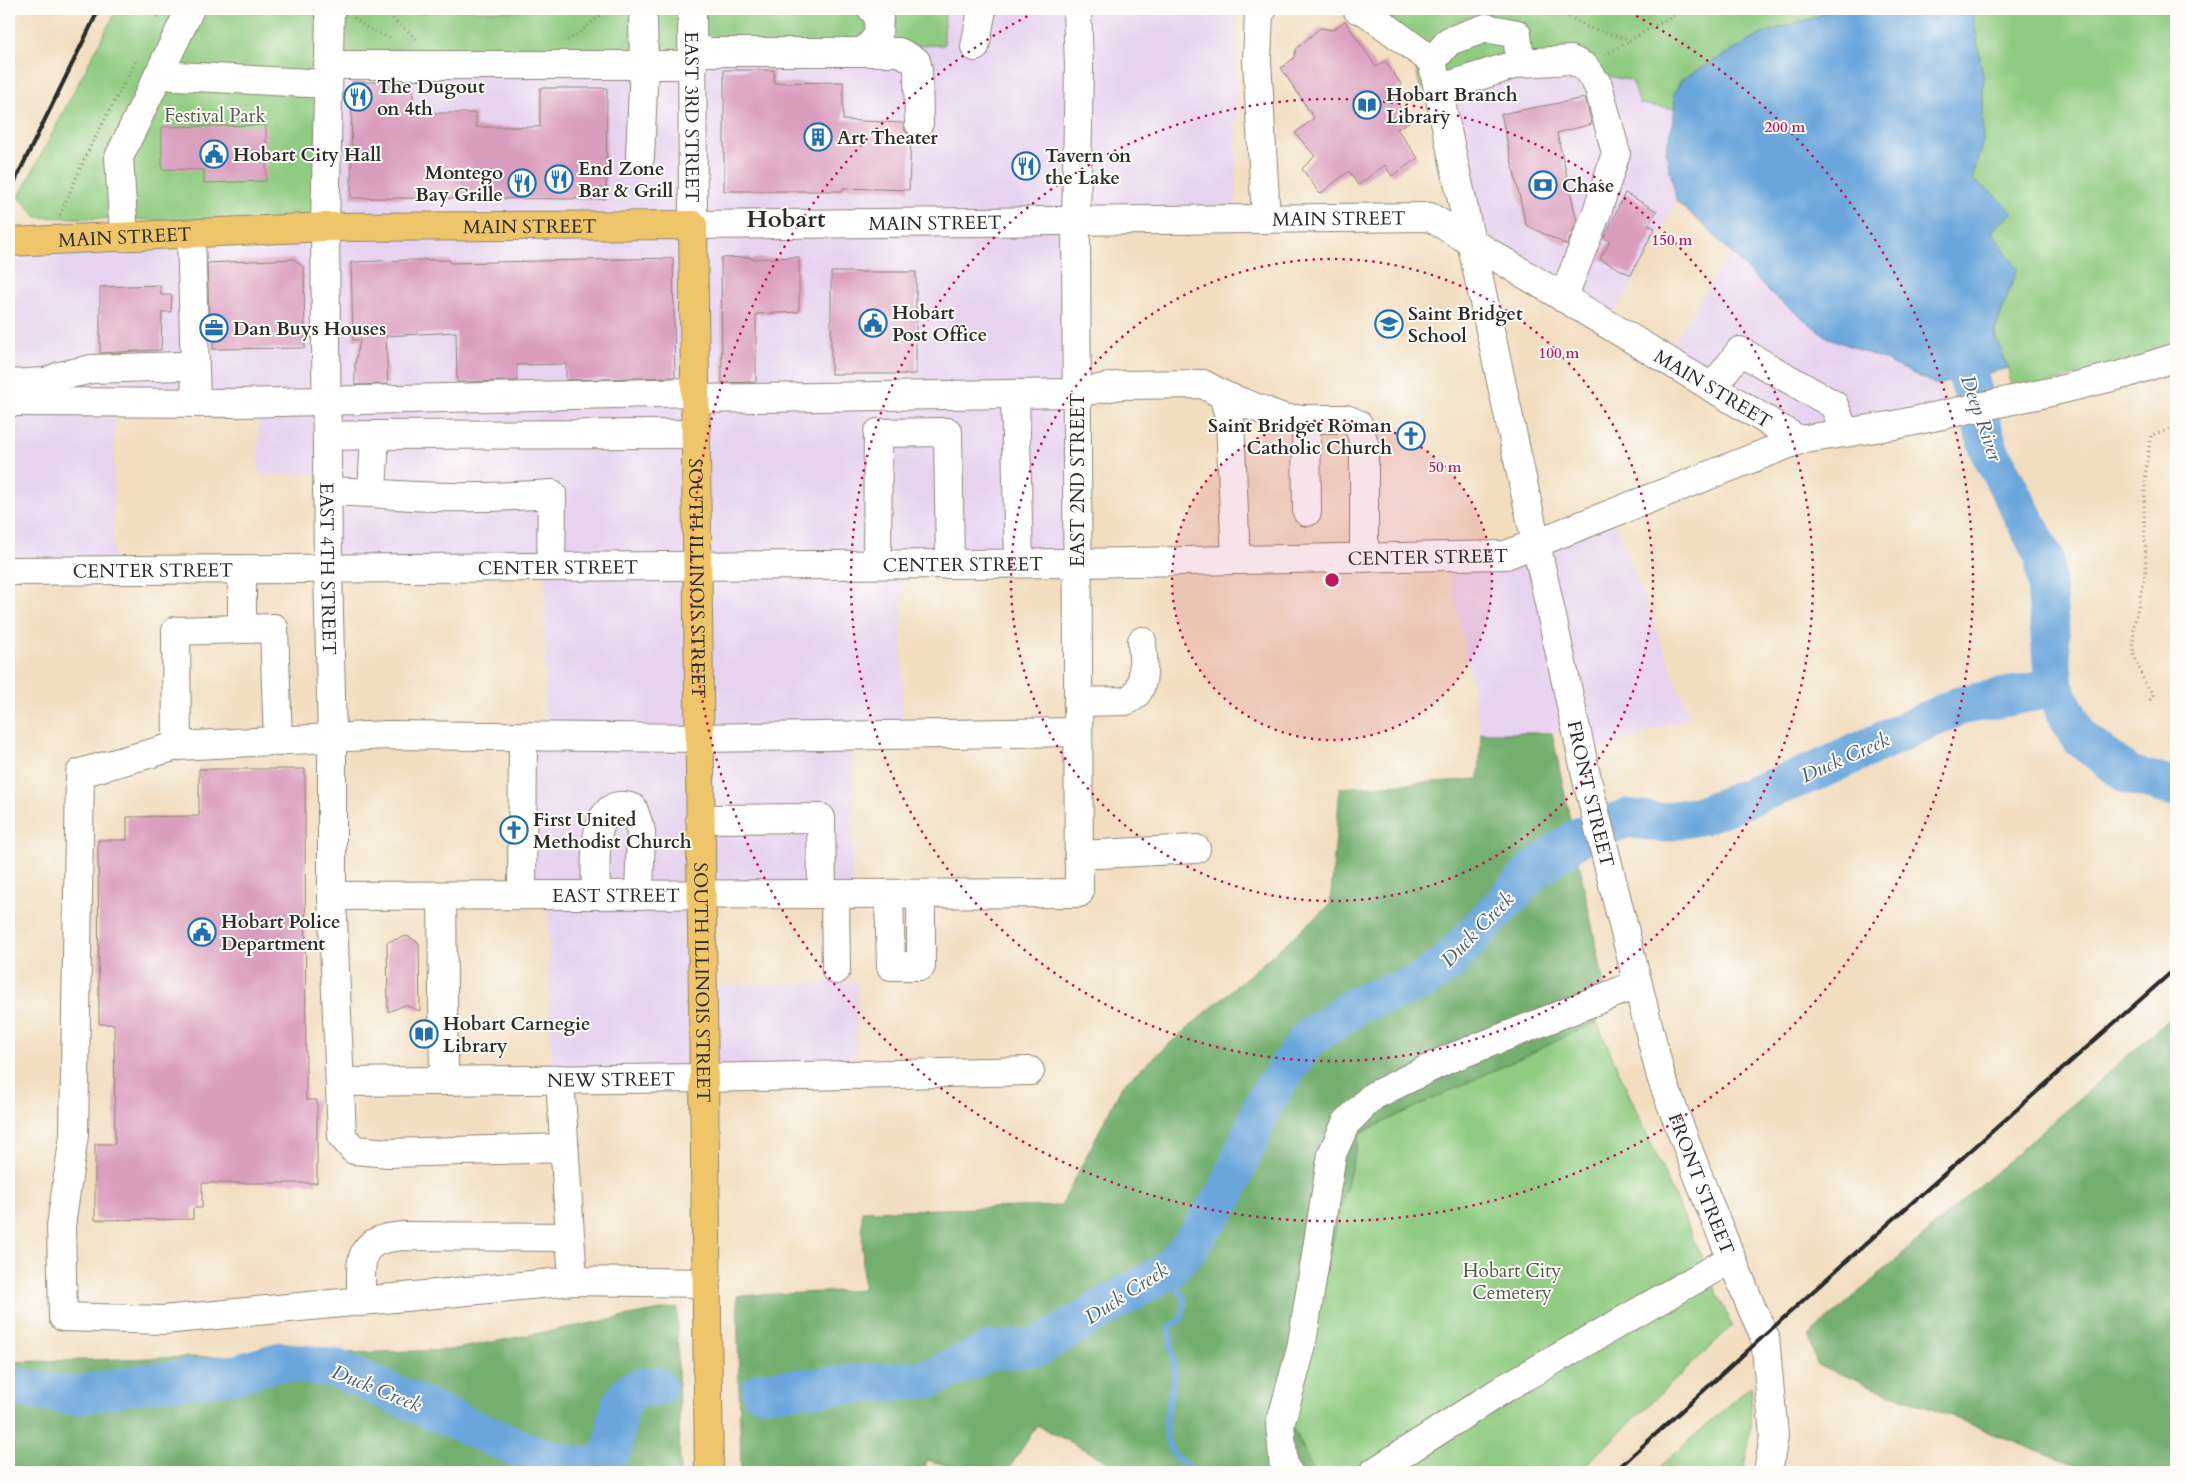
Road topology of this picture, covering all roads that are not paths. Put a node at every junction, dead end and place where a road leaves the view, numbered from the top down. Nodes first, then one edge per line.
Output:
1 (190, 9) edge
2 (327, 9) edge
3 (692, 9) edge
4 (872, 9) edge
5 (982, 9) edge
6 (1077, 9) edge
7 (1263, 9) edge
8 (1357, 9) edge
9 (643, 20) dead end
10 (975, 46) dead end
11 (864, 52) junction
12 (693, 57) junction
13 (1432, 62) junction
14 (1520, 63) junction
15 (644, 65) junction
16 (327, 69) junction
17 (158, 75) junction
18 (1439, 96) junction
19 (919, 123) dead end
20 (640, 157) dead end
21 (1266, 220) junction
22 (1076, 222) junction
23 (693, 224) junction
24 (325, 227) junction
25 (186, 234) junction
26 (124, 237) junction
27 (9, 242) edge
28 (1472, 243) junction
29 (1563, 298) junction
30 (2176, 357) edge
31 (182, 366) junction
32 (60, 376) junction
33 (9, 384) edge
34 (1712, 388) junction
35 (1076, 393) junction
36 (1015, 394) junction
37 (1223, 395) junction
38 (695, 396) junction
39 (326, 400) junction
40 (9, 402) edge
41 (61, 402) junction
42 (189, 403) junction
43 (1306, 419) junction
44 (1845, 433) junction
45 (696, 434) junction
46 (375, 435) junction
47 (327, 436) junction
48 (1799, 440) junction
49 (327, 491) junction
50 (372, 493) junction
51 (1307, 512) dead end
52 (1537, 544) junction
53 (1364, 558) junction
54 (1236, 560) junction
55 (1019, 563) junction
56 (1077, 563) junction
57 (876, 564) junction
58 (950, 564) junction
59 (698, 565) junction
60 (551, 567) junction
61 (242, 570) junction
62 (328, 570) junction
63 (9, 571) edge
64 (242, 629) junction
65 (1142, 641) dead end
66 (1078, 702) junction
67 (1078, 732) junction
68 (523, 737) junction
69 (332, 738) junction
70 (699, 738) junction
71 (278, 742) junction
72 (176, 746) junction
73 (700, 819) junction
74 (1196, 849) dead end
75 (1079, 855) junction
76 (829, 894) junction
77 (921, 894) junction
78 (1079, 894) joint
79 (522, 895) junction
80 (596, 895) junction
81 (639, 895) junction
82 (702, 895) junction
83 (889, 895) junction
84 (332, 896) junction
85 (442, 896) junction
86 (836, 970) dead end
87 (1638, 984) junction
88 (1030, 1071) dead end
89 (704, 1078) junction
90 (560, 1079) junction
91 (444, 1081) junction
92 (341, 1082) junction
93 (564, 1148) junction
94 (570, 1237) junction
95 (1731, 1259) junction
96 (573, 1281) junction
97 (706, 1283) junction
98 (361, 1302) junction
99 (708, 1472) edge
100 (1288, 1472) edge
101 (1374, 1472) edge
102 (1768, 1472) edge

1 - 17 street
2 - 16 street, EAST 4TH STREET
3 - 12 street, EAST 3RD STREET
4 - 11 street
5 - 10 street
6 - 22 street, EAST 2ND STREET
7 - 21 street
8 - 13 street
9 - 15 street
11 - 12 street
11 - 19 street
12 - 15 street
12 - 23 street, EAST 3RD STREET
13 - 14 street
13 - 18 street, FRONT STREET
14 - 18 street
14 - 29 street
15 - 16 street
15 - 20 street
16 - 17 street
16 - 24 street, EAST 4TH STREET
17 - 26 street
18 - 28 street, FRONT STREET
21 - 22 street, MAIN STREET
21 - 28 street, MAIN STREET
22 - 23 street, MAIN STREET
22 - 35 street, EAST 2ND STREET
23 - 24 main road, MAIN STREET
23 - 38 main road, SOUTH ILLINOIS STREET
24 - 25 main road, MAIN STREET
24 - 39 street, EAST 4TH STREET
25 - 26 main road, MAIN STREET
25 - 31 street
25 - 42 street
26 - 27 main road, MAIN STREET
28 - 29 street, MAIN STREET
28 - 52 street, FRONT STREET
29 - 34 street, MAIN STREET
30 - 44 street, CENTER STREET
31 - 32 street
31 - 42 street
32 - 33 street
32 - 41 street
34 - 44 street
34 - 48 street, MAIN STREET
35 - 36 street
35 - 37 street
35 - 56 street, EAST 2ND STREET
36 - 38 street
36 - 55 street
37 - 43 street
37 - 54 street
38 - 39 street
38 - 45 main road, SOUTH ILLINOIS STREET
39 - 42 street
39 - 47 street, EAST 4TH STREET
40 - 41 street
41 - 42 street
43 - 51 street
43 - 53 street
44 - 48 street, CENTER STREET
45 - 46 street
45 - 59 main road, SOUTH ILLINOIS STREET
46 - 47 street
46 - 50 street
47 - 49 street, EAST 4TH STREET
48 - 52 street, CENTER STREET
49 - 50 street
49 - 62 street, EAST 4TH STREET
50 - 60 street
52 - 53 street, CENTER STREET
52 - 87 street, FRONT STREET
53 - 54 street, CENTER STREET
54 - 56 street, CENTER STREET
55 - 56 street, CENTER STREET
55 - 58 street, CENTER STREET
56 - 66 street, EAST 2ND STREET
57 - 58 street, CENTER STREET
57 - 58 street
57 - 59 street, CENTER STREET
59 - 60 street, CENTER STREET
59 - 70 main road, SOUTH ILLINOIS STREET
60 - 62 street, CENTER STREET
61 - 62 street, CENTER STREET
61 - 63 street, CENTER STREET
61 - 64 street
62 - 69 street, EAST 4TH STREET
64 - 71 street
64 - 72 street
65 - 66 street
66 - 67 street, EAST 2ND STREET
67 - 70 street
67 - 75 street, EAST 2ND STREET
68 - 69 street
68 - 70 street
68 - 79 street
69 - 71 street
69 - 84 street, EAST 4TH STREET
70 - 73 main road, SOUTH ILLINOIS STREET
71 - 72 street
72 - 98 street
73 - 76 street
73 - 82 main road, SOUTH ILLINOIS STREET
74 - 75 street
75 - 78 street, EAST 2ND STREET
76 - 82 street, EAST STREET
76 - 83 street, EAST STREET
76 - 86 street
77 - 78 street, EAST STREET
77 - 83 street, EAST STREET
77 - 83 street
79 - 80 street, EAST STREET
79 - 85 street, EAST STREET
80 - 81 street, EAST STREET
80 - 81 street
81 - 82 street, EAST STREET
82 - 89 main road, SOUTH ILLINOIS STREET
84 - 85 street, EAST STREET
84 - 92 street, EAST 4TH STREET
85 - 91 street
87 - 95 street, FRONT STREET
87 - 100 street
88 - 89 street, NEW STREET
89 - 90 street, NEW STREET
89 - 97 main road, SOUTH ILLINOIS STREET
90 - 91 street, NEW STREET
90 - 93 street
91 - 92 street, NEW STREET
92 - 93 street, EAST 4TH STREET
93 - 94 street
94 - 96 street
94 - 98 street
95 - 101 street
95 - 102 street, FRONT STREET
96 - 97 street
96 - 98 street
97 - 99 main road, SOUTH ILLINOIS STREET

